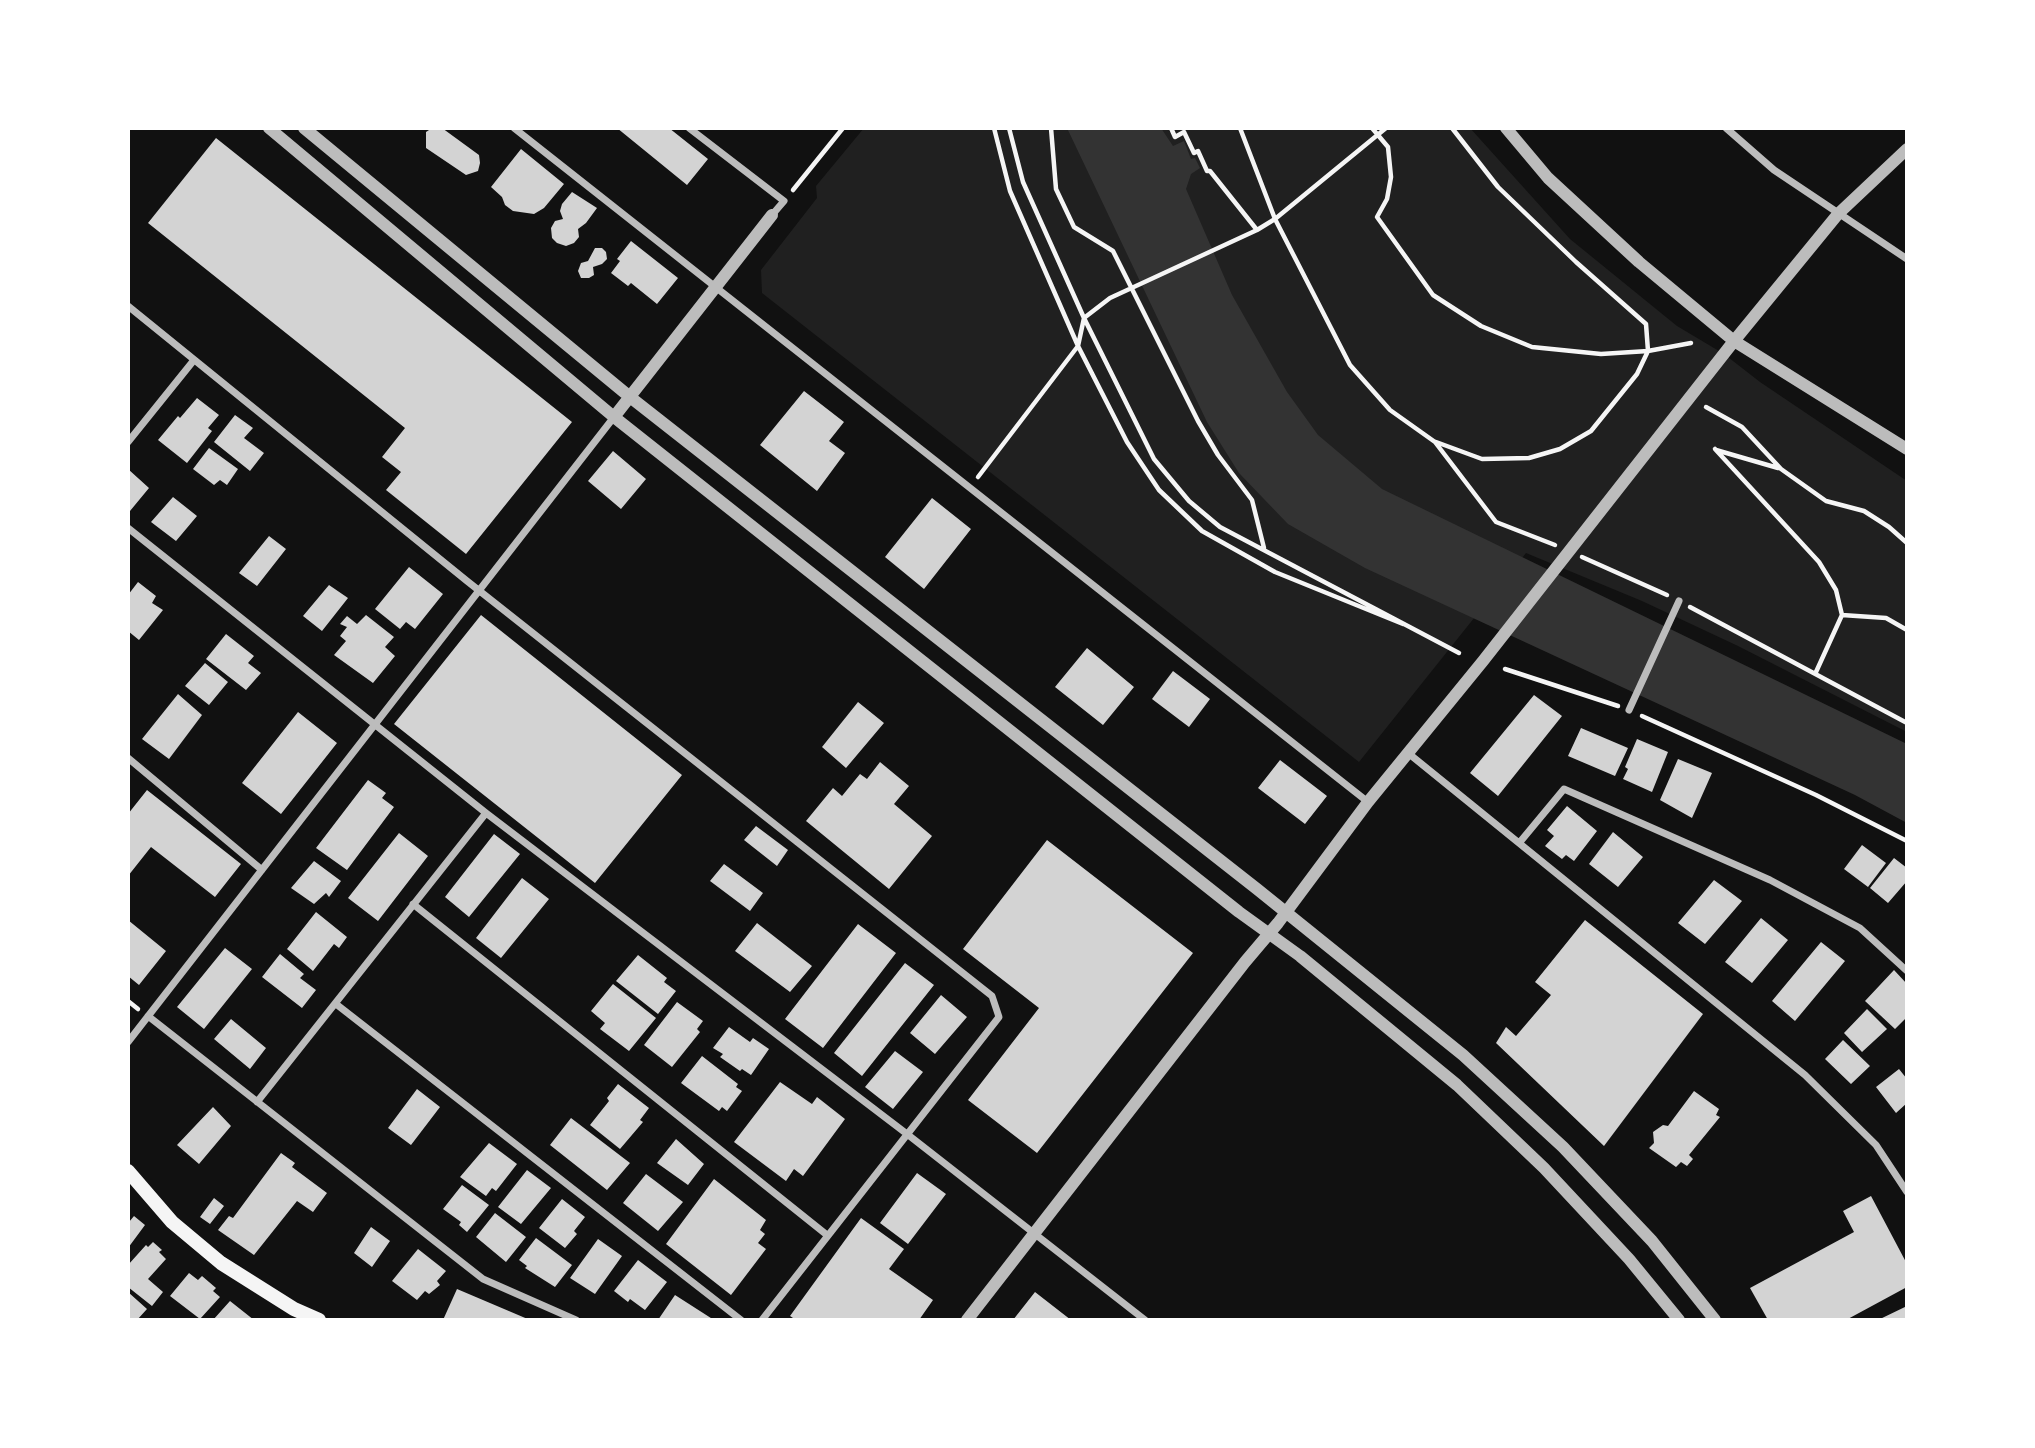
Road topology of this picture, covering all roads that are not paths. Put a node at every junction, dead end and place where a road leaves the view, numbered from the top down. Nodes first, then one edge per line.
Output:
1 (269, 128) edge
2 (304, 128) edge
3 (514, 128) edge
4 (689, 128) edge
5 (1506, 128) edge
6 (1726, 128) edge
7 (1907, 149) edge
8 (1838, 214) junction
9 (772, 215) joint
10 (1907, 259) edge
11 (715, 288) junction
12 (128, 306) edge
13 (1734, 341) junction
14 (194, 360) junction
15 (630, 397) junction
16 (614, 417) junction
17 (128, 442) edge
18 (1907, 449) edge
19 (128, 528) edge
20 (478, 589) junction
21 (1679, 601) road end
22 (1629, 710) road end
23 (375, 723) junction
24 (1408, 753) junction
25 (128, 758) edge
26 (1368, 802) junction
27 (486, 813) junction
28 (1520, 842) junction
29 (262, 870) junction
30 (413, 904) junction
31 (1286, 912) junction
32 (1267, 934) junction
33 (1907, 971) edge
34 (337, 1004) junction
35 (148, 1016) junction
36 (128, 1042) edge
37 (257, 1102) junction
38 (906, 1134) junction
39 (128, 1171) edge
40 (1907, 1192) edge
41 (1033, 1233) junction
42 (827, 1235) junction
43 (291, 1315) edge
44 (319, 1320) edge
45 (576, 1320) edge
46 (741, 1320) edge
47 (762, 1320) edge
48 (967, 1320) edge
49 (1144, 1320) edge
50 (1679, 1320) edge
51 (1715, 1320) edge

1 - 16 street
2 - 15 street
3 - 11 street
4 - 9 street
5 - 13 street
6 - 8 street
7 - 8 street
8 - 10 street
8 - 13 street
9 - 11 street
11 - 15 street
11 - 26 street
12 - 14 street
13 - 18 street
13 - 24 street
14 - 17 street
14 - 20 street
15 - 16 street
15 - 31 street
16 - 20 street
16 - 32 street
19 - 23 street
20 - 23 street
20 - 38 street
21 - 22 street
23 - 27 street
23 - 29 street
24 - 26 street
24 - 28 street
25 - 29 street
26 - 31 street
27 - 30 street
27 - 38 street
28 - 33 street
28 - 40 street
29 - 35 street
30 - 34 street
30 - 42 street
31 - 32 street
31 - 51 street
32 - 41 street
32 - 50 street
34 - 37 street
34 - 46 street
35 - 36 street
35 - 37 street
37 - 45 street
38 - 41 street
38 - 42 street
39 - 43 main road
41 - 48 street
41 - 49 street
42 - 47 street
43 - 44 main road

